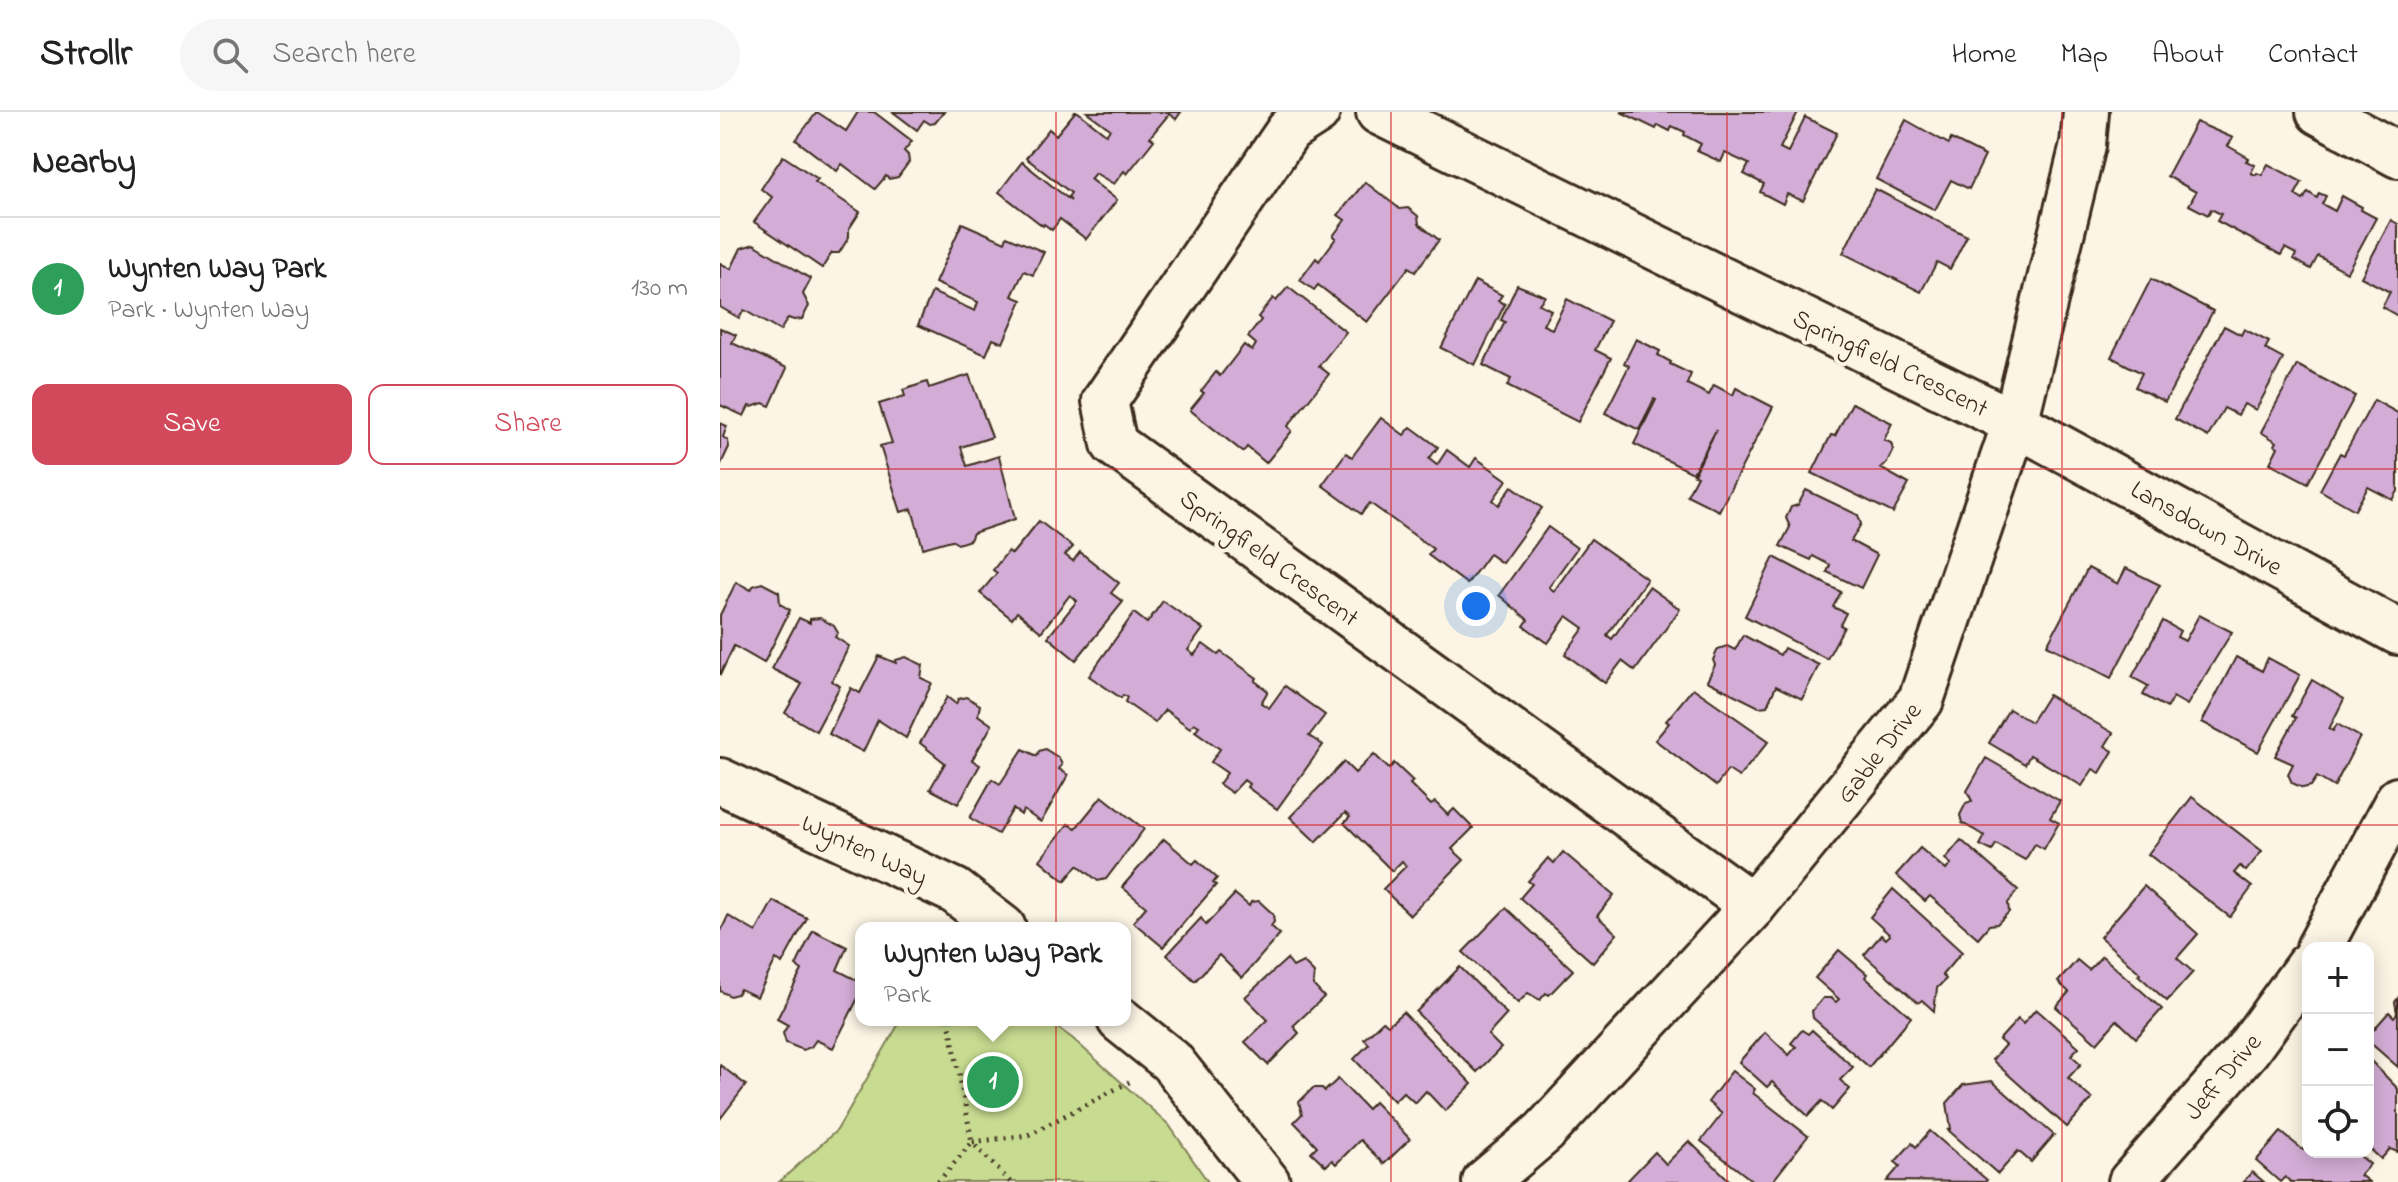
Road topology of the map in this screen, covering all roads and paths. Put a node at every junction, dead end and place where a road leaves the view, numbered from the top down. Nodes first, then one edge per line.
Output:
1 (1317, 112) edge
2 (1379, 112) edge
3 (2086, 112) edge
4 (2319, 112) edge
5 (2398, 155) edge
6 (2015, 423) junction
7 (2398, 632) edge
8 (721, 784) edge
9 (2398, 800) edge
10 (1753, 906) junction
11 (995, 922) edge
12 (2322, 942) edge
13 (2302, 974) edge
14 (950, 1026) edge
15 (1127, 1026) edge
16 (1171, 1061) junction
17 (972, 1142) junction
18 (938, 1182) edge
19 (1010, 1182) edge
20 (1267, 1182) edge
21 (1485, 1182) edge
22 (2131, 1182) edge

1 - 10 street, Springfield Crescent
2 - 6 street, Springfield Crescent
3 - 6 street, Gable Drive
4 - 5 street
6 - 7 street, Lansdown Drive
6 - 10 street, Gable Drive
8 - 11 street, Wynten Way
9 - 12 street
10 - 21 street, Gable Drive
13 - 22 street, Jeff Drive
14 - 17 path
15 - 16 street
16 - 17 path
16 - 20 street
17 - 18 path
17 - 19 path

